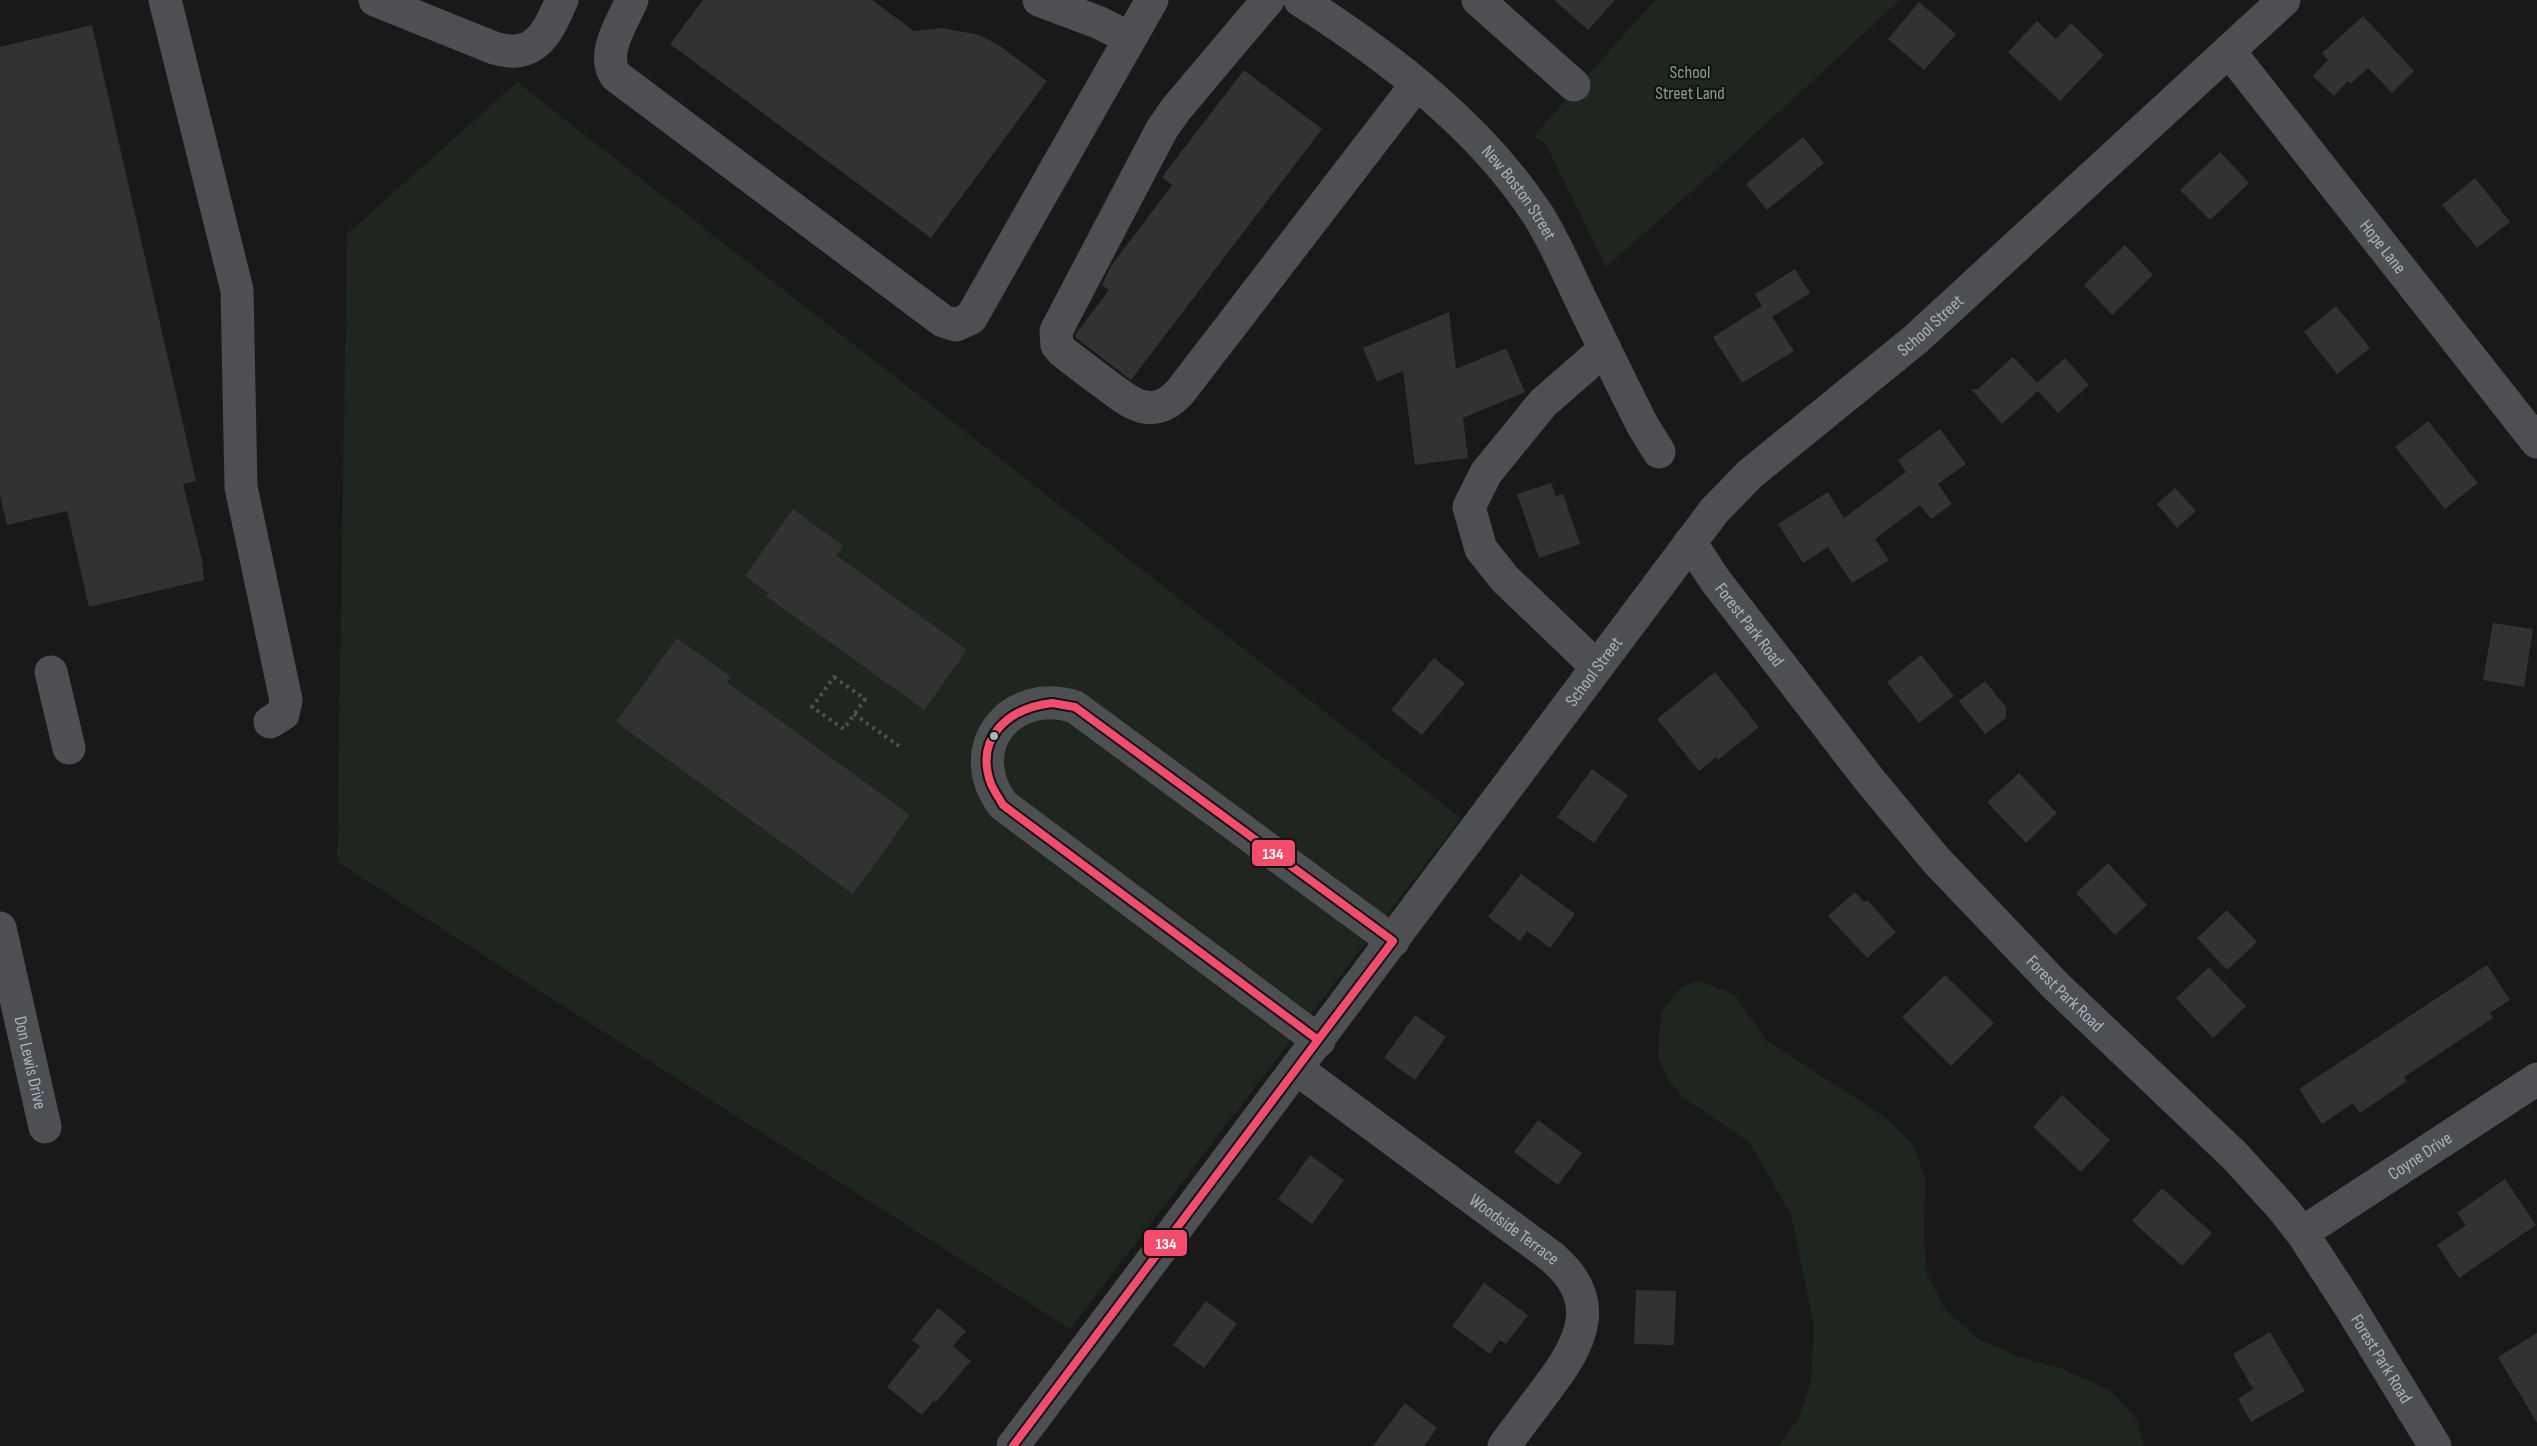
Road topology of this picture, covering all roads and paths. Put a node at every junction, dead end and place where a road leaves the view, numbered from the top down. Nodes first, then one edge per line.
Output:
1 (165, 0) edge
2 (375, 0) edge
3 (562, 0) edge
4 (632, 0) edge
5 (1039, 0) edge
6 (1152, 0) edge
7 (1268, 0) edge
8 (1300, 0) edge
9 (1478, 0) edge
10 (2284, 0) edge
11 (1129, 38) junction
12 (2229, 51) junction
13 (1574, 84) dead end
14 (1416, 85) junction
15 (1605, 349) junction
16 (2537, 442) edge
17 (1659, 452) dead end
18 (1690, 542) junction
19 (1597, 667) junction
20 (51, 672) dead end
21 (854, 714) junction
22 (270, 722) dead end
23 (899, 746) dead end
24 (69, 748) dead end
25 (0, 928) edge
26 (1394, 941) junction
27 (1318, 1041) junction
28 (1297, 1069) junction
29 (2537, 1079) edge
30 (45, 1127) dead end
31 (2302, 1233) junction
32 (1013, 1446) edge
33 (1504, 1446) edge
34 (2435, 1446) edge

1 - 22 street
2 - 3 street
4 - 11 street
5 - 11 street
6 - 11 street
7 - 14 street
8 - 14 street, New Boston Street
9 - 13 street
10 - 12 street, School Street
12 - 16 street, Hope Lane
12 - 18 street, School Street
14 - 15 street, New Boston Street
15 - 17 street, New Boston Street
15 - 19 street
18 - 19 street, School Street
18 - 31 street, Forest Park Road
19 - 26 street, School Street
20 - 24 street
21 - 21 path
21 - 23 path
25 - 30 street, Don Lewis Drive
26 - 27 street, School Street
26 - 27 street
27 - 28 street, School Street
28 - 32 street, School Street
28 - 33 street, Woodside Terrace
29 - 31 street, Coyne Drive
31 - 34 street, Forest Park Road

